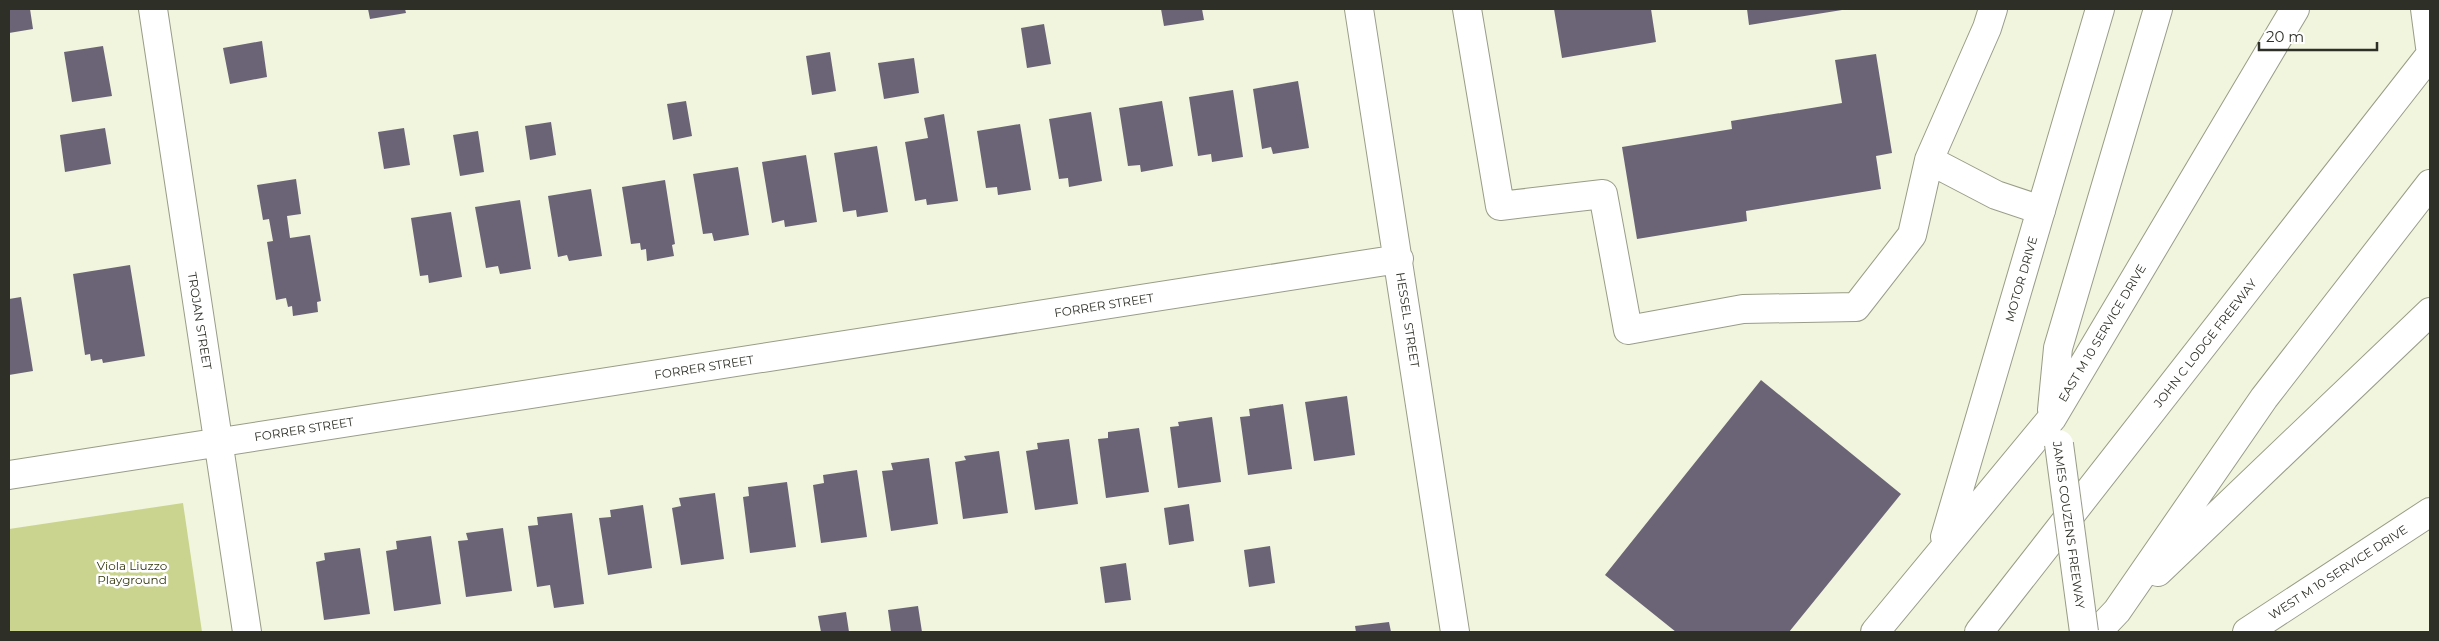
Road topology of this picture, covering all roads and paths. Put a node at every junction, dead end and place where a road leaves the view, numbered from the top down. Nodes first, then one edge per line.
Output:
1 (153, 9) edge
2 (1358, 9) edge
3 (1467, 9) edge
4 (1993, 9) edge
5 (2100, 9) edge
6 (2158, 9) edge
7 (2295, 9) edge
8 (2424, 9) edge
9 (2430, 48) edge
10 (2430, 55) edge
11 (1929, 160) junction
12 (2430, 184) edge
13 (2041, 210) junction
14 (1399, 259) junction
15 (2430, 312) edge
16 (2052, 418) junction
17 (218, 442) junction
18 (9, 475) edge
19 (2430, 512) edge
20 (1942, 548) junction
21 (2117, 611) junction
22 (247, 632) edge
23 (1456, 632) edge
24 (1875, 632) edge
25 (1979, 632) edge
26 (2084, 632) edge
27 (2097, 632) edge
28 (2247, 632) edge

1 - 17 main road, TROJAN STREET
2 - 14 main road, HESSEL STREET
3 - 11 main road
4 - 11 main road
5 - 13 main road, MOTOR DRIVE
6 - 16 main road
7 - 16 main road, EAST M 10 SERVICE DRIVE
8 - 9 main road
10 - 25 main road, JOHN C LODGE FREEWAY
11 - 13 main road
12 - 21 main road
13 - 20 main road, MOTOR DRIVE
14 - 17 main road, FORRER STREET
14 - 23 main road, HESSEL STREET
15 - 21 main road
16 - 20 main road, EAST M 10 SERVICE DRIVE
16 - 26 main road, JAMES COUZENS FREEWAY, bridge
17 - 18 main road, FORRER STREET
17 - 22 main road, TROJAN STREET
19 - 28 main road, WEST M 10 SERVICE DRIVE
20 - 24 main road, EAST M 10 SERVICE DRIVE
21 - 27 main road

